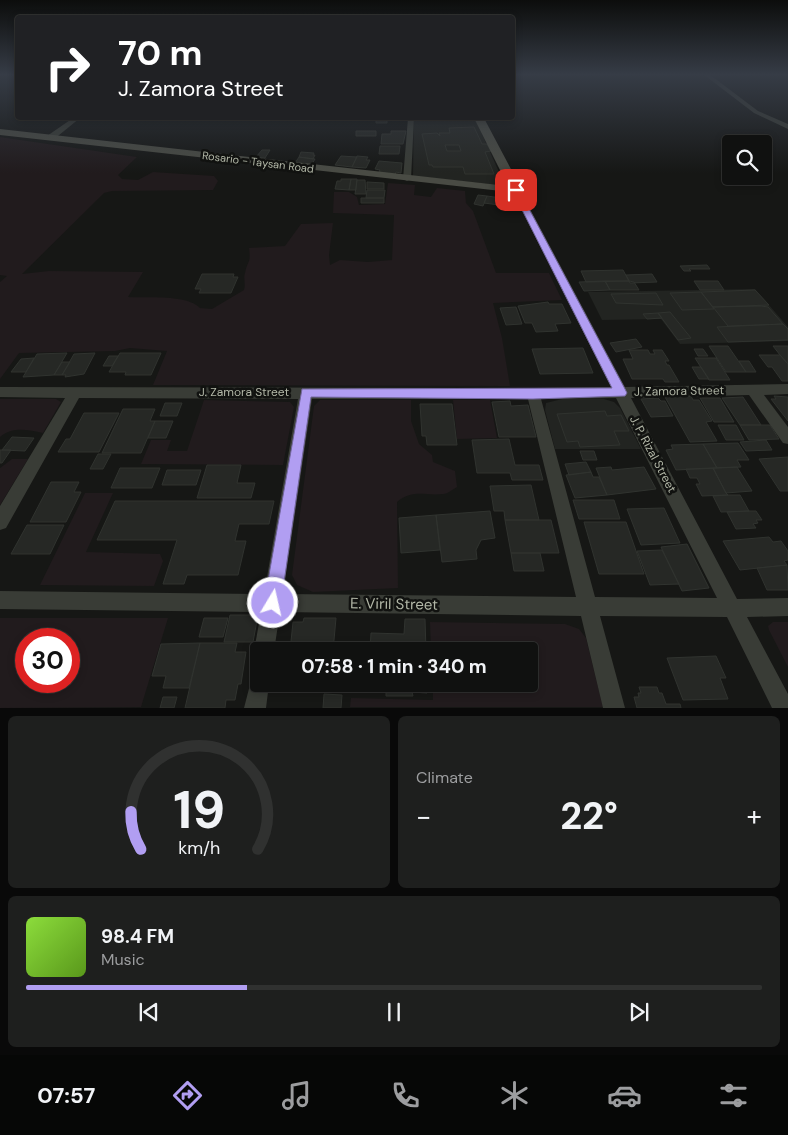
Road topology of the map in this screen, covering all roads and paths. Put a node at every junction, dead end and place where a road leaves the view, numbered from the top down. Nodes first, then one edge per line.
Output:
1 (749, 107) edge
2 (74, 120) edge
3 (411, 120) edge
4 (481, 120) edge
5 (788, 127) edge
6 (0, 132) edge
7 (50, 138) junction
8 (407, 179) junction
9 (516, 190) junction
10 (752, 389) junction
11 (788, 389) edge
12 (0, 392) edge
13 (76, 392) junction
14 (306, 392) junction
15 (621, 393) junction
16 (533, 394) junction
17 (788, 438) edge
18 (0, 522) edge
19 (0, 600) edge
20 (273, 603) junction
21 (589, 606) junction
22 (788, 607) edge
23 (734, 608) junction
24 (266, 642) edge
25 (258, 692) edge
26 (255, 708) edge
27 (614, 708) edge
28 (784, 708) edge

1 - 5 street
2 - 7 street
3 - 8 street
4 - 9 main road, J. P. Rizal Street
6 - 7 main road, Rosario - Taysan Road
7 - 8 main road, Rosario - Taysan Road
8 - 9 main road, Rosario - Taysan Road
9 - 15 street, J. P. Rizal Street
10 - 11 street, J. Zamora Street
10 - 15 street, J. Zamora Street
10 - 17 street
12 - 13 street, J. Zamora Street
13 - 14 street, J. Zamora Street
13 - 18 street
14 - 16 street, J. Zamora Street
14 - 20 street
15 - 16 street, J. Zamora Street
15 - 23 street, J. P. Rizal Street
16 - 21 street
19 - 20 street, E. Viril Street
20 - 21 street, E. Viril Street
20 - 24 street
21 - 23 street, E. Viril Street
21 - 27 street
22 - 23 street, E. Viril Street
23 - 28 street, J. P. Rizal Street
25 - 26 street

